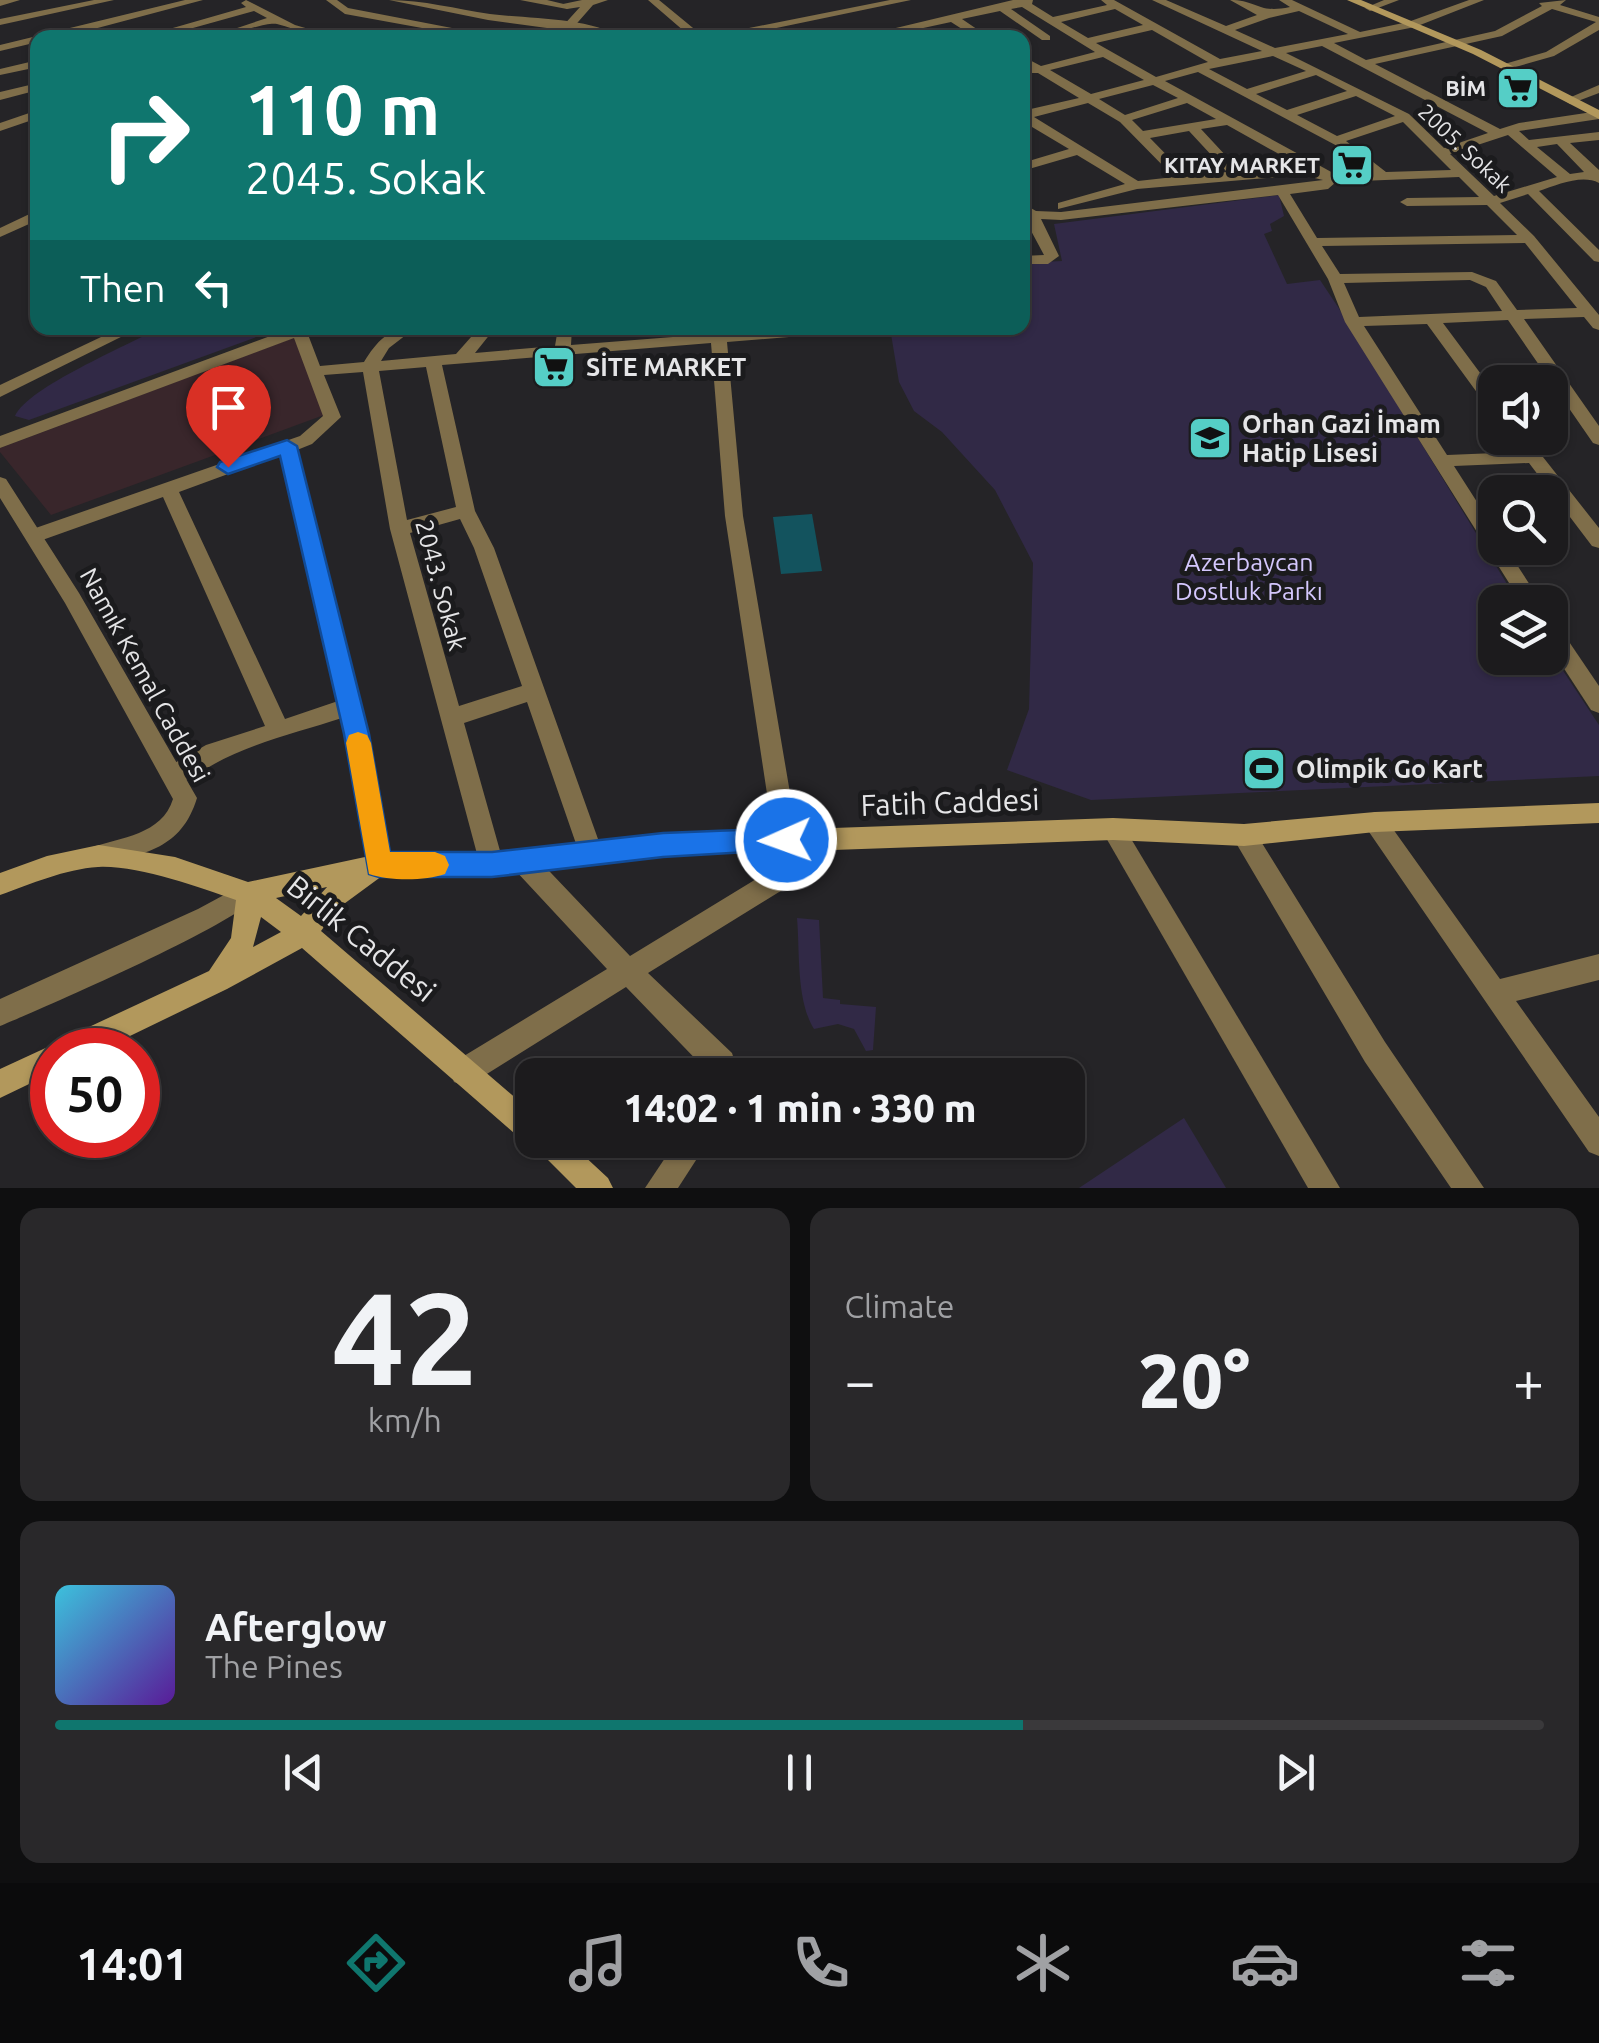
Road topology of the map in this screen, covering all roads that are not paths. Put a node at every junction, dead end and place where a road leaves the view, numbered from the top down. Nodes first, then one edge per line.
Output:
1 (15, 0) edge
2 (110, 0) edge
3 (198, 0) edge
4 (240, 0) edge
5 (331, 0) edge
6 (394, 0) edge
7 (525, 0) edge
8 (603, 0) edge
9 (654, 0) edge
10 (906, 0) edge
11 (1040, 0) edge
12 (1157, 0) edge
13 (1235, 0) edge
14 (1284, 0) edge
15 (1352, 0) edge
16 (1394, 0) edge
17 (1480, 0) edge
18 (1533, 0) edge
19 (568, 2) edge
20 (1021, 2) edge
21 (0, 3) edge
22 (587, 3) edge
23 (861, 3) edge
24 (1111, 3) edge
25 (1556, 3) edge
26 (254, 8) junction
27 (1002, 8) junction
28 (1300, 8) junction
29 (1370, 8) junction
30 (345, 10) junction
31 (1181, 11) junction
32 (1266, 15) junction
33 (952, 18) junction
34 (276, 20) junction
35 (1051, 20) junction
36 (1140, 20) junction
37 (0, 22) edge
38 (1599, 22) edge
39 (1410, 25) junction
40 (566, 27) junction
41 (1152, 27) junction
42 (291, 28) junction
43 (900, 28) junction
44 (74, 30) edge
45 (172, 30) edge
46 (240, 30) edge
47 (285, 30) edge
48 (297, 30) edge
49 (322, 30) edge
50 (455, 30) edge
51 (564, 30) edge
52 (600, 30) edge
53 (690, 30) edge
54 (745, 30) edge
55 (892, 30) edge
56 (903, 30) edge
57 (972, 30) edge
58 (1226, 30) junction
59 (1070, 32) junction
60 (1360, 36) junction
61 (1046, 38) junction
62 (30, 41) edge
63 (1030, 42) edge
64 (1086, 42) junction
65 (1325, 43) junction
66 (1458, 44) junction
67 (0, 48) edge
68 (1277, 52) junction
69 (1104, 53) junction
70 (1030, 63) edge
71 (1366, 63) junction
72 (30, 64) edge
73 (1218, 64) junction
74 (1505, 67) junction
75 (1199, 68) junction
76 (1041, 69) junction
77 (1317, 71) junction
78 (0, 72) edge
79 (1030, 72) edge
80 (1156, 81) junction
81 (30, 88) edge
82 (1599, 89) edge
83 (1358, 92) junction
84 (1246, 93) junction
85 (0, 96) edge
86 (1187, 99) junction
87 (1093, 100) junction
88 (1570, 100) junction
89 (1030, 114) edge
90 (1286, 114) junction
91 (1599, 115) edge
92 (30, 117) edge
93 (1405, 117) junction
94 (1124, 119) junction
95 (1030, 120) edge
96 (1228, 120) junction
97 (0, 127) edge
98 (1194, 128) junction
99 (1504, 131) junction
100 (1144, 135) junction
101 (1599, 136) edge
102 (1336, 140) junction
103 (1560, 140) junction
104 (1526, 144) junction
105 (1079, 150) junction
106 (1444, 152) junction
107 (1030, 165) edge
108 (1465, 173) junction
109 (1237, 175) junction
110 (1383, 176) junction
111 (1597, 176) edge
112 (1333, 178) junction
113 (1567, 178) junction
114 (1184, 180) junction
115 (1136, 185) junction
116 (1530, 189) junction
117 (1282, 190) junction
118 (1493, 201) junction
119 (1407, 202) dead end
120 (1030, 212) edge
121 (1030, 213) edge
122 (30, 218) edge
123 (1030, 220) edge
124 (0, 234) edge
125 (1529, 238) junction
126 (1313, 242) junction
127 (1599, 258) edge
128 (1405, 259) junction
129 (1030, 260) edge
130 (1335, 279) junction
131 (1512, 315) junction
132 (1432, 318) junction
133 (1595, 318) edge
134 (1353, 322) junction
135 (117, 335) edge
136 (286, 335) edge
137 (304, 335) edge
138 (397, 335) edge
139 (481, 335) edge
140 (565, 335) edge
141 (692, 335) edge
142 (718, 335) edge
143 (564, 350) junction
144 (461, 358) junction
145 (433, 362) junction
146 (370, 366) junction
147 (315, 371) junction
148 (1478, 382) edge
149 (0, 392) edge
150 (1599, 439) edge
151 (0, 442) edge
152 (287, 446) junction
153 (1533, 457) joint
154 (1439, 461) junction
155 (0, 483) edge
156 (168, 488) junction
157 (466, 511) junction
158 (399, 528) junction
159 (34, 536) junction
160 (1599, 541) edge
161 (1521, 585) edge
162 (1568, 657) edge
163 (534, 691) junction
164 (1599, 704) edge
165 (351, 706) junction
166 (451, 718) junction
167 (279, 731) junction
168 (174, 775) junction
169 (1599, 813) edge
170 (1376, 822) junction
171 (1114, 828) junction
172 (1244, 835) junction
173 (786, 840) junction
174 (591, 853) junction
175 (98, 856) junction
176 (523, 861) junction
177 (379, 865) junction
178 (492, 865) junction
179 (0, 884) edge
180 (248, 893) junction
181 (304, 933) junction
182 (1599, 967) edge
183 (630, 970) junction
184 (218, 980) junction
185 (1496, 993) junction
186 (0, 1013) edge
187 (118, 1028) edge
188 (718, 1058) edge
189 (30, 1070) edge
190 (464, 1072) junction
191 (0, 1084) edge
192 (515, 1116) edge
193 (1599, 1142) edge
194 (564, 1158) edge
195 (682, 1158) edge
196 (598, 1188) edge
197 (660, 1188) edge
198 (1325, 1188) edge
199 (1469, 1188) edge

1 - 21 street
2 - 37 street
3 - 44 street
4 - 26 street
5 - 30 street
6 - 40 street
7 - 19 street
8 - 22 street
9 - 53 street
10 - 23 street
11 - 20 street
12 - 31 street, 2005. Sokak
13 - 32 street
14 - 28 street
15 - 29 main road
16 - 29 street
17 - 39 street
18 - 25 street
19 - 22 street
19 - 40 street
20 - 27 street
20 - 35 street
22 - 40 street
23 - 43 street
23 - 54 street
24 - 35 street
24 - 36 street
25 - 38 street
25 - 66 street
26 - 34 street
26 - 45 street
27 - 33 street
27 - 61 street
28 - 32 street
28 - 60 street
29 - 39 main road
30 - 49 street
30 - 50 street
31 - 36 street
31 - 58 street, 2005. Sokak
32 - 58 street
33 - 43 street
33 - 57 street
34 - 42 street
34 - 46 street
35 - 59 street
36 - 41 street
38 - 74 street
39 - 60 street
39 - 66 main road
40 - 51 street
40 - 52 street
41 - 64 street
41 - 73 street
42 - 47 street
42 - 48 street
43 - 55 street
43 - 56 street
58 - 68 street, 2005. Sokak
59 - 61 street
59 - 64 street
60 - 65 street
61 - 63 street
62 - 67 street
64 - 69 street
65 - 68 street
65 - 71 street
66 - 71 street
66 - 74 main road
68 - 73 street
68 - 77 street, 2005. Sokak
69 - 76 street
69 - 80 street
70 - 76 street
71 - 99 street
72 - 78 street
73 - 75 street
74 - 88 main road
75 - 80 street
75 - 84 street
76 - 79 street
76 - 87 street
77 - 83 street, 2005. Sokak
77 - 84 street
80 - 86 street
80 - 87 street
81 - 85 street
82 - 88 street
83 - 90 street
83 - 93 street, 2005. Sokak
84 - 90 street
86 - 94 street
86 - 96 street
87 - 89 street
87 - 94 street
88 - 91 main road
90 - 102 street
91 - 99 street
92 - 97 street
93 - 102 street
93 - 106 street, 2005. Sokak
94 - 100 street
95 - 105 street
96 - 98 street
96 - 112 street
98 - 100 street
98 - 109 street
99 - 104 street
99 - 106 street
100 - 114 street
101 - 103 street
102 - 110 street
103 - 104 street
103 - 111 street
104 - 113 street
105 - 107 street
105 - 115 street
106 - 108 street, 2005. Sokak
108 - 110 street
108 - 118 street, 2005. Sokak
109 - 112 street
109 - 114 street
110 - 112 street
111 - 113 street
112 - 117 street
113 - 116 street
114 - 115 street
115 - 120 street
116 - 118 street
116 - 127 street
117 - 121 street
117 - 126 street
118 - 119 street
118 - 125 street, 2005. Sokak
122 - 124 street
123 - 129 street
125 - 128 street
125 - 133 street, 2005. Sokak
126 - 128 street
126 - 130 street
128 - 130 street
128 - 131 street
130 - 134 street
131 - 132 street
131 - 133 street
131 - 150 street
132 - 134 street
132 - 148 street
134 - 154 street
135 - 149 street
136 - 151 street
137 - 147 street
138 - 146 street
139 - 144 street
140 - 143 street
141 - 143 street
142 - 173 street
143 - 144 street
144 - 145 street
145 - 146 street
145 - 157 street
146 - 147 street
146 - 158 street, 2043. Sokak
147 - 152 street
152 - 156 street
152 - 165 street
153 - 154 street
153 - 160 street
154 - 161 street
155 - 159 street, Namık Kemal Caddesi
156 - 159 street
156 - 167 street
157 - 158 street
157 - 163 street
158 - 166 street, 2043. Sokak
159 - 168 street, Namık Kemal Caddesi
162 - 164 street
163 - 166 street
163 - 174 street
165 - 167 street
165 - 177 street
166 - 178 street, 2043. Sokak
167 - 168 street
168 - 175 street, Namık Kemal Caddesi
169 - 170 main road, Fatih Caddesi
170 - 172 main road, Fatih Caddesi
170 - 185 street
171 - 172 main road, Fatih Caddesi
171 - 173 main road, Fatih Caddesi
171 - 198 street
172 - 199 street
173 - 174 main road, Fatih Caddesi
173 - 183 street
174 - 176 main road, Fatih Caddesi
175 - 179 main road, Birlik Caddesi
175 - 180 main road, Birlik Caddesi
176 - 178 main road, Fatih Caddesi
176 - 183 street
177 - 178 main road, Fatih Caddesi
177 - 180 main road, Fatih Caddesi
177 - 181 main road
180 - 181 main road, Birlik Caddesi
180 - 184 main road
180 - 186 street
181 - 184 main road
181 - 190 main road, Birlik Caddesi
182 - 185 street
183 - 188 street
183 - 190 street
184 - 187 main road
185 - 193 street
189 - 191 main road
190 - 192 main road, Birlik Caddesi
194 - 196 main road
195 - 197 street

